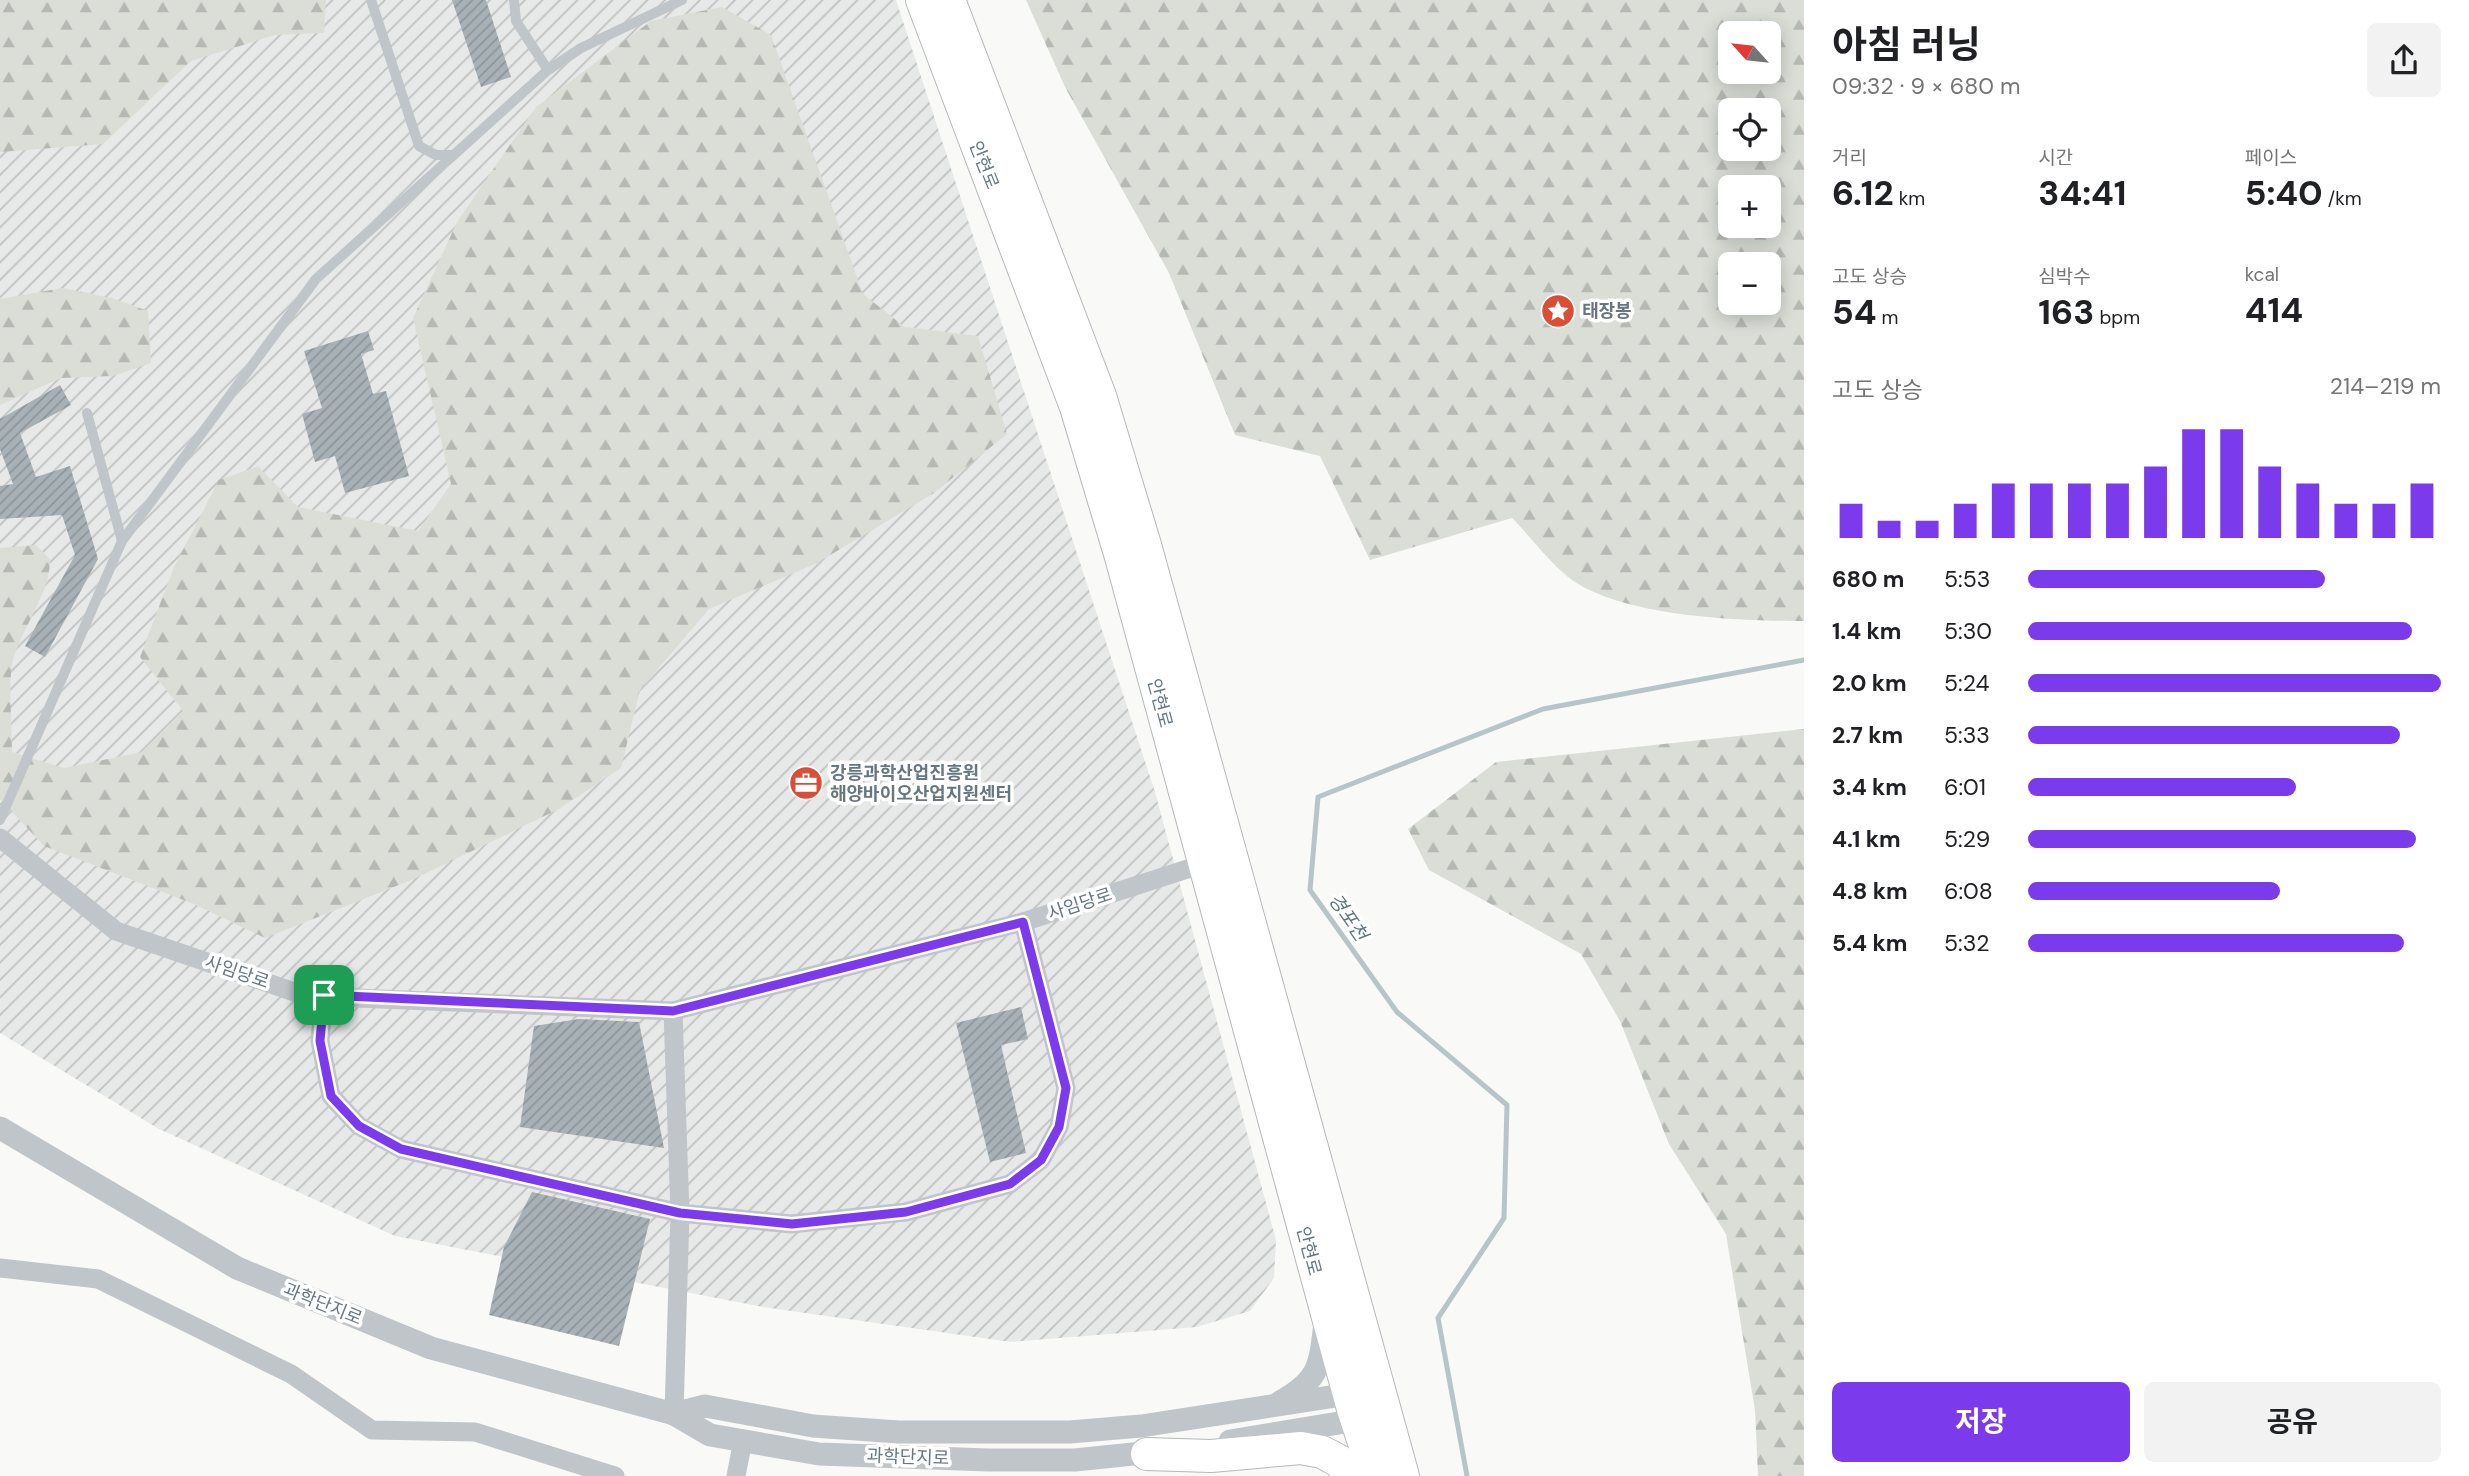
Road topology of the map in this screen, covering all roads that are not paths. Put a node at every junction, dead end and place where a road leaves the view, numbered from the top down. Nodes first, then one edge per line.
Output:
1 (371, 0) edge
2 (514, 0) edge
3 (682, 0) edge
4 (922, 0) edge
5 (949, 0) edge
6 (548, 70) junction
7 (454, 155) junction
8 (87, 414) dead end
9 (122, 541) junction
10 (0, 820) edge
11 (0, 838) edge
12 (1217, 860) junction
13 (1023, 922) junction
14 (324, 995) junction
15 (673, 1011) junction
16 (0, 1128) edge
17 (680, 1213) junction
18 (0, 1268) edge
19 (1326, 1313) junction
20 (1367, 1404) junction
21 (1273, 1406) junction
22 (674, 1414) junction
23 (743, 1440) junction
24 (1147, 1454) junction
25 (615, 1476) edge
26 (736, 1476) edge
27 (1350, 1476) edge
28 (1375, 1476) edge
29 (1403, 1476) edge

1 - 7 lane
2 - 6 lane
3 - 6 lane
4 - 12 highway, 안현로
5 - 12 highway, 안현로
6 - 7 lane
7 - 9 lane
8 - 9 lane
9 - 10 lane
11 - 14 street, 사임당로
12 - 13 street, 사임당로
12 - 19 highway, 안현로
12 - 20 highway, 안현로
13 - 15 street, 사임당로
13 - 17 street
14 - 15 street, 사임당로
14 - 17 street
15 - 17 street
16 - 22 street, 과학단지로
17 - 22 street
18 - 25 street
19 - 20 highway, 안현로
19 - 21 street
20 - 21 street, 과학단지로
20 - 24 street, 과학단지로
20 - 28 highway
20 - 29 highway
21 - 22 street, 과학단지로
22 - 23 street, 과학단지로
23 - 24 street, 과학단지로
23 - 26 street
24 - 27 highway

